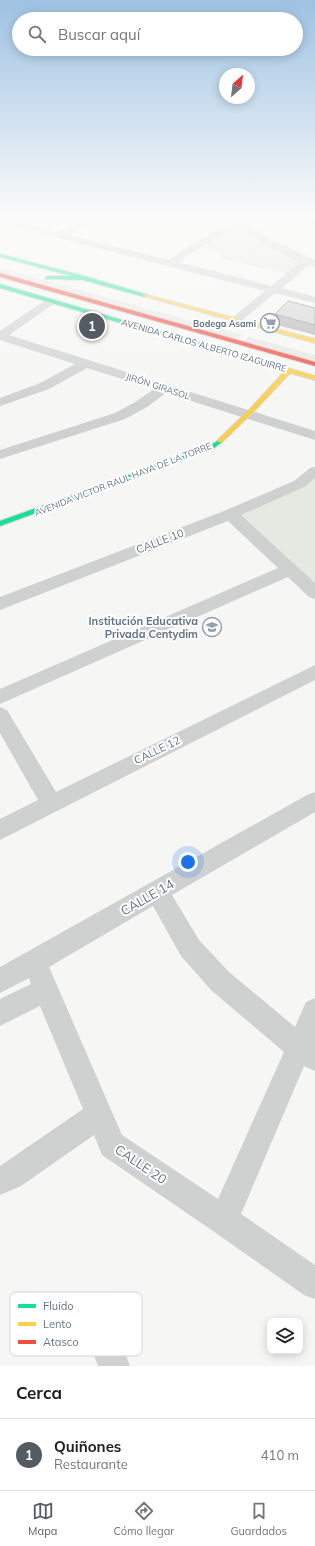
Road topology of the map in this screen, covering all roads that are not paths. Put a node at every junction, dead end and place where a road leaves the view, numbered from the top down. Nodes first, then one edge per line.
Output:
1 (17, 280) edge
2 (54, 280) edge
3 (92, 280) edge
4 (235, 280) edge
5 (287, 280) edge
6 (21, 281) junction
7 (0, 286) edge
8 (79, 287) dead end
9 (273, 290) junction
10 (28, 294) junction
11 (315, 300) edge
12 (51, 301) junction
13 (237, 319) junction
14 (0, 336) edge
15 (315, 341) edge
16 (85, 363) junction
17 (315, 364) edge
18 (289, 370) junction
19 (315, 378) edge
20 (164, 388) junction
21 (1, 400) edge
22 (248, 415) junction
23 (315, 436) edge
24 (0, 455) edge
25 (315, 471) edge
26 (230, 514) junction
27 (0, 524) edge
28 (290, 570) junction
29 (315, 593) edge
30 (0, 604) edge
31 (315, 672) edge
32 (0, 697) edge
33 (0, 715) edge
34 (315, 801) edge
35 (51, 803) junction
36 (0, 830) edge
37 (157, 891) junction
38 (34, 961) junction
39 (0, 981) edge
40 (47, 989) junction
41 (315, 1011) edge
42 (0, 1013) edge
43 (307, 1053) edge
44 (99, 1114) junction
45 (0, 1181) edge
46 (224, 1220) junction
47 (315, 1284) edge
48 (110, 1356) edge
49 (114, 1366) edge

1 - 6 street, AVENIDA CARLOS ALBERTO IZAGUIRRE
2 - 8 street
3 - 13 street
4 - 9 street
5 - 9 street
6 - 10 street
6 - 17 street, AVENIDA CARLOS ALBERTO IZAGUIRRE
7 - 10 street, AVENIDA CARLOS ALBERTO IZAGUIRRE
9 - 11 street
9 - 13 street
10 - 12 street, AVENIDA CARLOS ALBERTO IZAGUIRRE
12 - 14 street
12 - 18 street, AVENIDA CARLOS ALBERTO IZAGUIRRE
13 - 15 street
14 - 16 street, JIRÓN GIRASOL
16 - 20 street, JIRÓN GIRASOL
16 - 21 street
18 - 19 street, AVENIDA CARLOS ALBERTO IZAGUIRRE
18 - 22 street, AVENIDA VICTOR RAUL HAYA DE LA TORRE
20 - 22 street, JIRÓN GIRASOL
20 - 24 street
22 - 23 street, JIRÓN GIRASOL
22 - 27 street, AVENIDA VICTOR RAUL HAYA DE LA TORRE
25 - 26 street, CALLE 10
26 - 28 street
26 - 30 street, CALLE 10
28 - 29 street
28 - 32 street
31 - 35 street, CALLE 12
33 - 35 street
34 - 37 street, CALLE 14
35 - 36 street, CALLE 12
37 - 38 street, CALLE 14
37 - 43 street
38 - 39 street, CALLE 14
38 - 40 street, CALLE 20
40 - 42 street
40 - 44 street, CALLE 20
41 - 43 street
43 - 46 street
44 - 45 street
44 - 46 street, CALLE 20
46 - 47 street, CALLE 20
48 - 49 street

